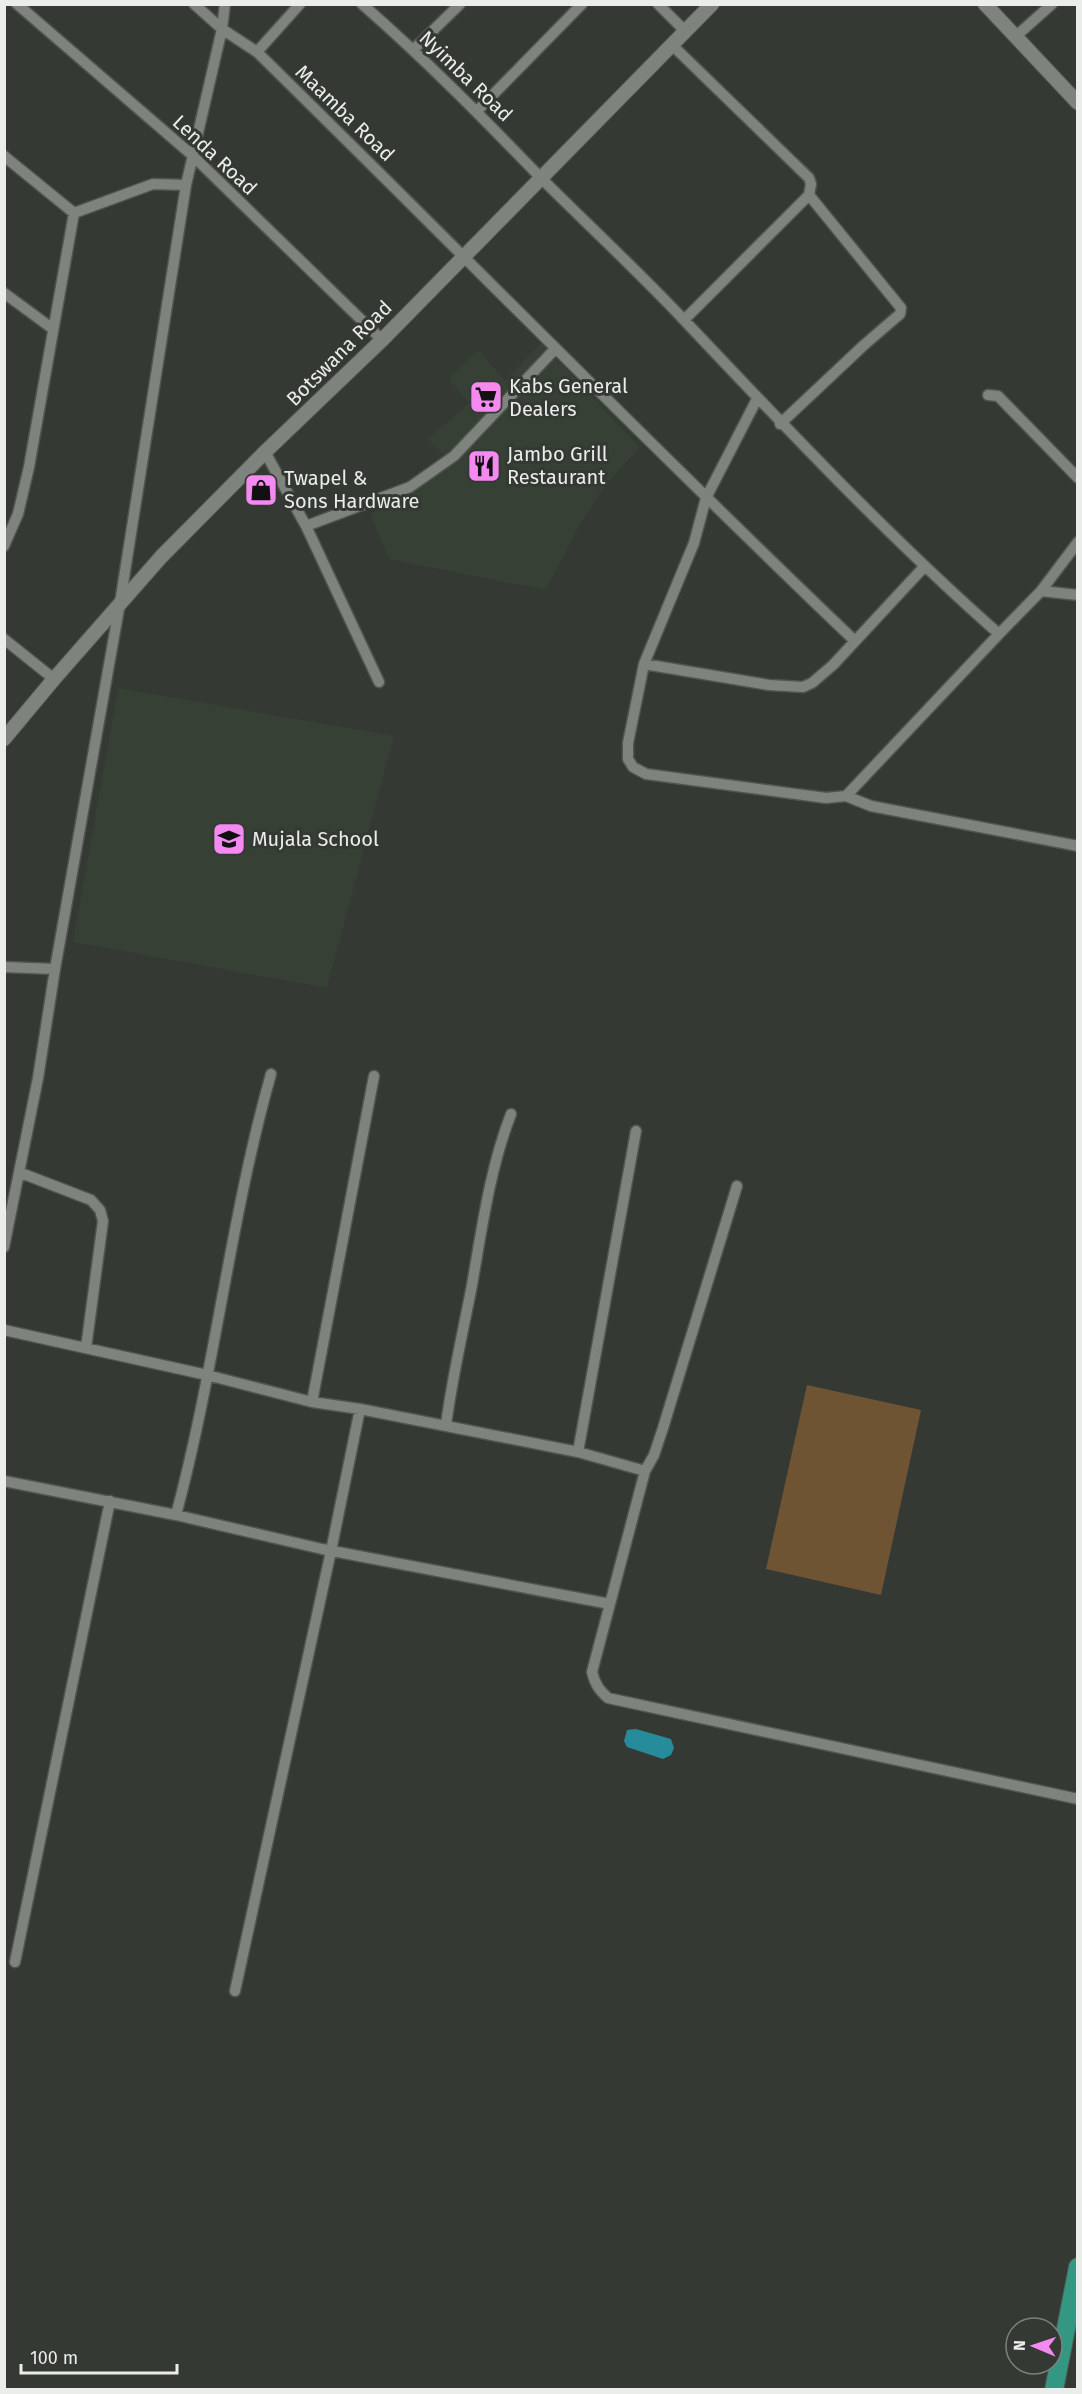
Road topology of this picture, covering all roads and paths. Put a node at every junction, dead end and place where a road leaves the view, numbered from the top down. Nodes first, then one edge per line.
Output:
1 (17, 4) edge
2 (194, 4) edge
3 (225, 4) edge
4 (300, 4) edge
5 (362, 4) edge
6 (460, 4) edge
7 (582, 4) edge
8 (658, 4) edge
9 (712, 4) edge
10 (985, 4) edge
11 (1052, 4) edge
12 (222, 28) junction
13 (685, 31) junction
14 (1015, 37) junction
15 (672, 45) junction
16 (414, 50) junction
17 (257, 51) junction
18 (1077, 101) edge
19 (477, 111) junction
20 (192, 155) junction
21 (4, 156) edge
22 (541, 177) junction
23 (186, 185) junction
24 (809, 195) junction
25 (74, 213) junction
26 (464, 255) junction
27 (4, 292) edge
28 (684, 320) junction
29 (53, 329) junction
30 (382, 340) junction
31 (555, 349) junction
32 (988, 395) dead end
33 (757, 399) junction
34 (780, 424) junction
35 (265, 452) junction
36 (1077, 478) edge
37 (706, 498) junction
38 (306, 526) junction
39 (1077, 542) edge
40 (4, 546) edge
41 (924, 567) junction
42 (1041, 591) junction
43 (1077, 596) edge
44 (120, 603) junction
45 (999, 634) junction
46 (4, 639) edge
47 (855, 641) junction
48 (644, 664) junction
49 (54, 679) junction
50 (379, 682) dead end
51 (4, 739) edge
52 (846, 796) junction
53 (1077, 846) edge
54 (4, 966) edge
55 (55, 969) junction
56 (271, 1074) dead end
57 (374, 1076) dead end
58 (511, 1114) dead end
59 (636, 1131) dead end
60 (21, 1173) junction
61 (737, 1186) dead end
62 (8, 1202) edge
63 (4, 1247) edge
64 (4, 1330) edge
65 (86, 1348) junction
66 (207, 1376) junction
67 (312, 1402) junction
68 (360, 1409) junction
69 (446, 1425) junction
70 (578, 1452) junction
71 (645, 1471) junction
72 (4, 1481) edge
73 (110, 1501) junction
74 (176, 1515) junction
75 (331, 1551) junction
76 (610, 1604) junction
77 (1077, 1799) edge
78 (15, 1962) dead end
79 (234, 1991) dead end
80 (1076, 2277) edge
81 (1054, 2390) edge

1 - 20 street, Lenda Road
2 - 12 street, Maamba Road
3 - 12 street
4 - 17 street
5 - 16 street, Nyimba Road
6 - 16 street
7 - 19 street
8 - 13 street
9 - 13 street, Botswana Road
10 - 14 street
11 - 14 street
12 - 17 street, Maamba Road
12 - 20 street
13 - 15 street, Botswana Road
14 - 18 street
15 - 22 street, Botswana Road
15 - 24 street
16 - 19 street, Nyimba Road
17 - 26 street, Maamba Road
19 - 22 street, Nyimba Road
20 - 23 street
20 - 30 street, Lenda Road
21 - 25 street
22 - 26 street, Botswana Road
22 - 28 street, Nyimba Road
23 - 25 street
23 - 44 street
24 - 28 street
24 - 34 street
25 - 29 street
26 - 30 street, Botswana Road
26 - 31 street, Maamba Road
27 - 29 street
28 - 33 street, Nyimba Road
29 - 40 street
30 - 35 street, Botswana Road
31 - 37 street, Maamba Road
31 - 38 street
32 - 36 street
33 - 34 street, Nyimba Road
33 - 37 street
34 - 41 street, Nyimba Road
35 - 38 street
35 - 44 street, Botswana Road
37 - 47 street, Maamba Road
37 - 48 street
38 - 50 street
39 - 42 street
41 - 45 street, Nyimba Road
41 - 47 street
42 - 43 street
42 - 45 street
44 - 49 street, Botswana Road
44 - 55 street
45 - 52 street
46 - 49 street
47 - 48 street
48 - 52 street
49 - 51 street, Botswana Road
52 - 53 street
54 - 55 street
55 - 60 street
56 - 66 street
57 - 67 street
58 - 69 street
59 - 70 street
60 - 62 street
60 - 65 street
61 - 71 street
62 - 63 street
64 - 65 street
65 - 66 street
66 - 67 street
66 - 74 street
67 - 68 street
68 - 69 street
68 - 75 street
69 - 70 street
70 - 71 street
71 - 76 street
72 - 73 street
73 - 74 street
73 - 78 street
74 - 75 street
75 - 76 street
75 - 79 street
76 - 77 street
80 - 81 highway

